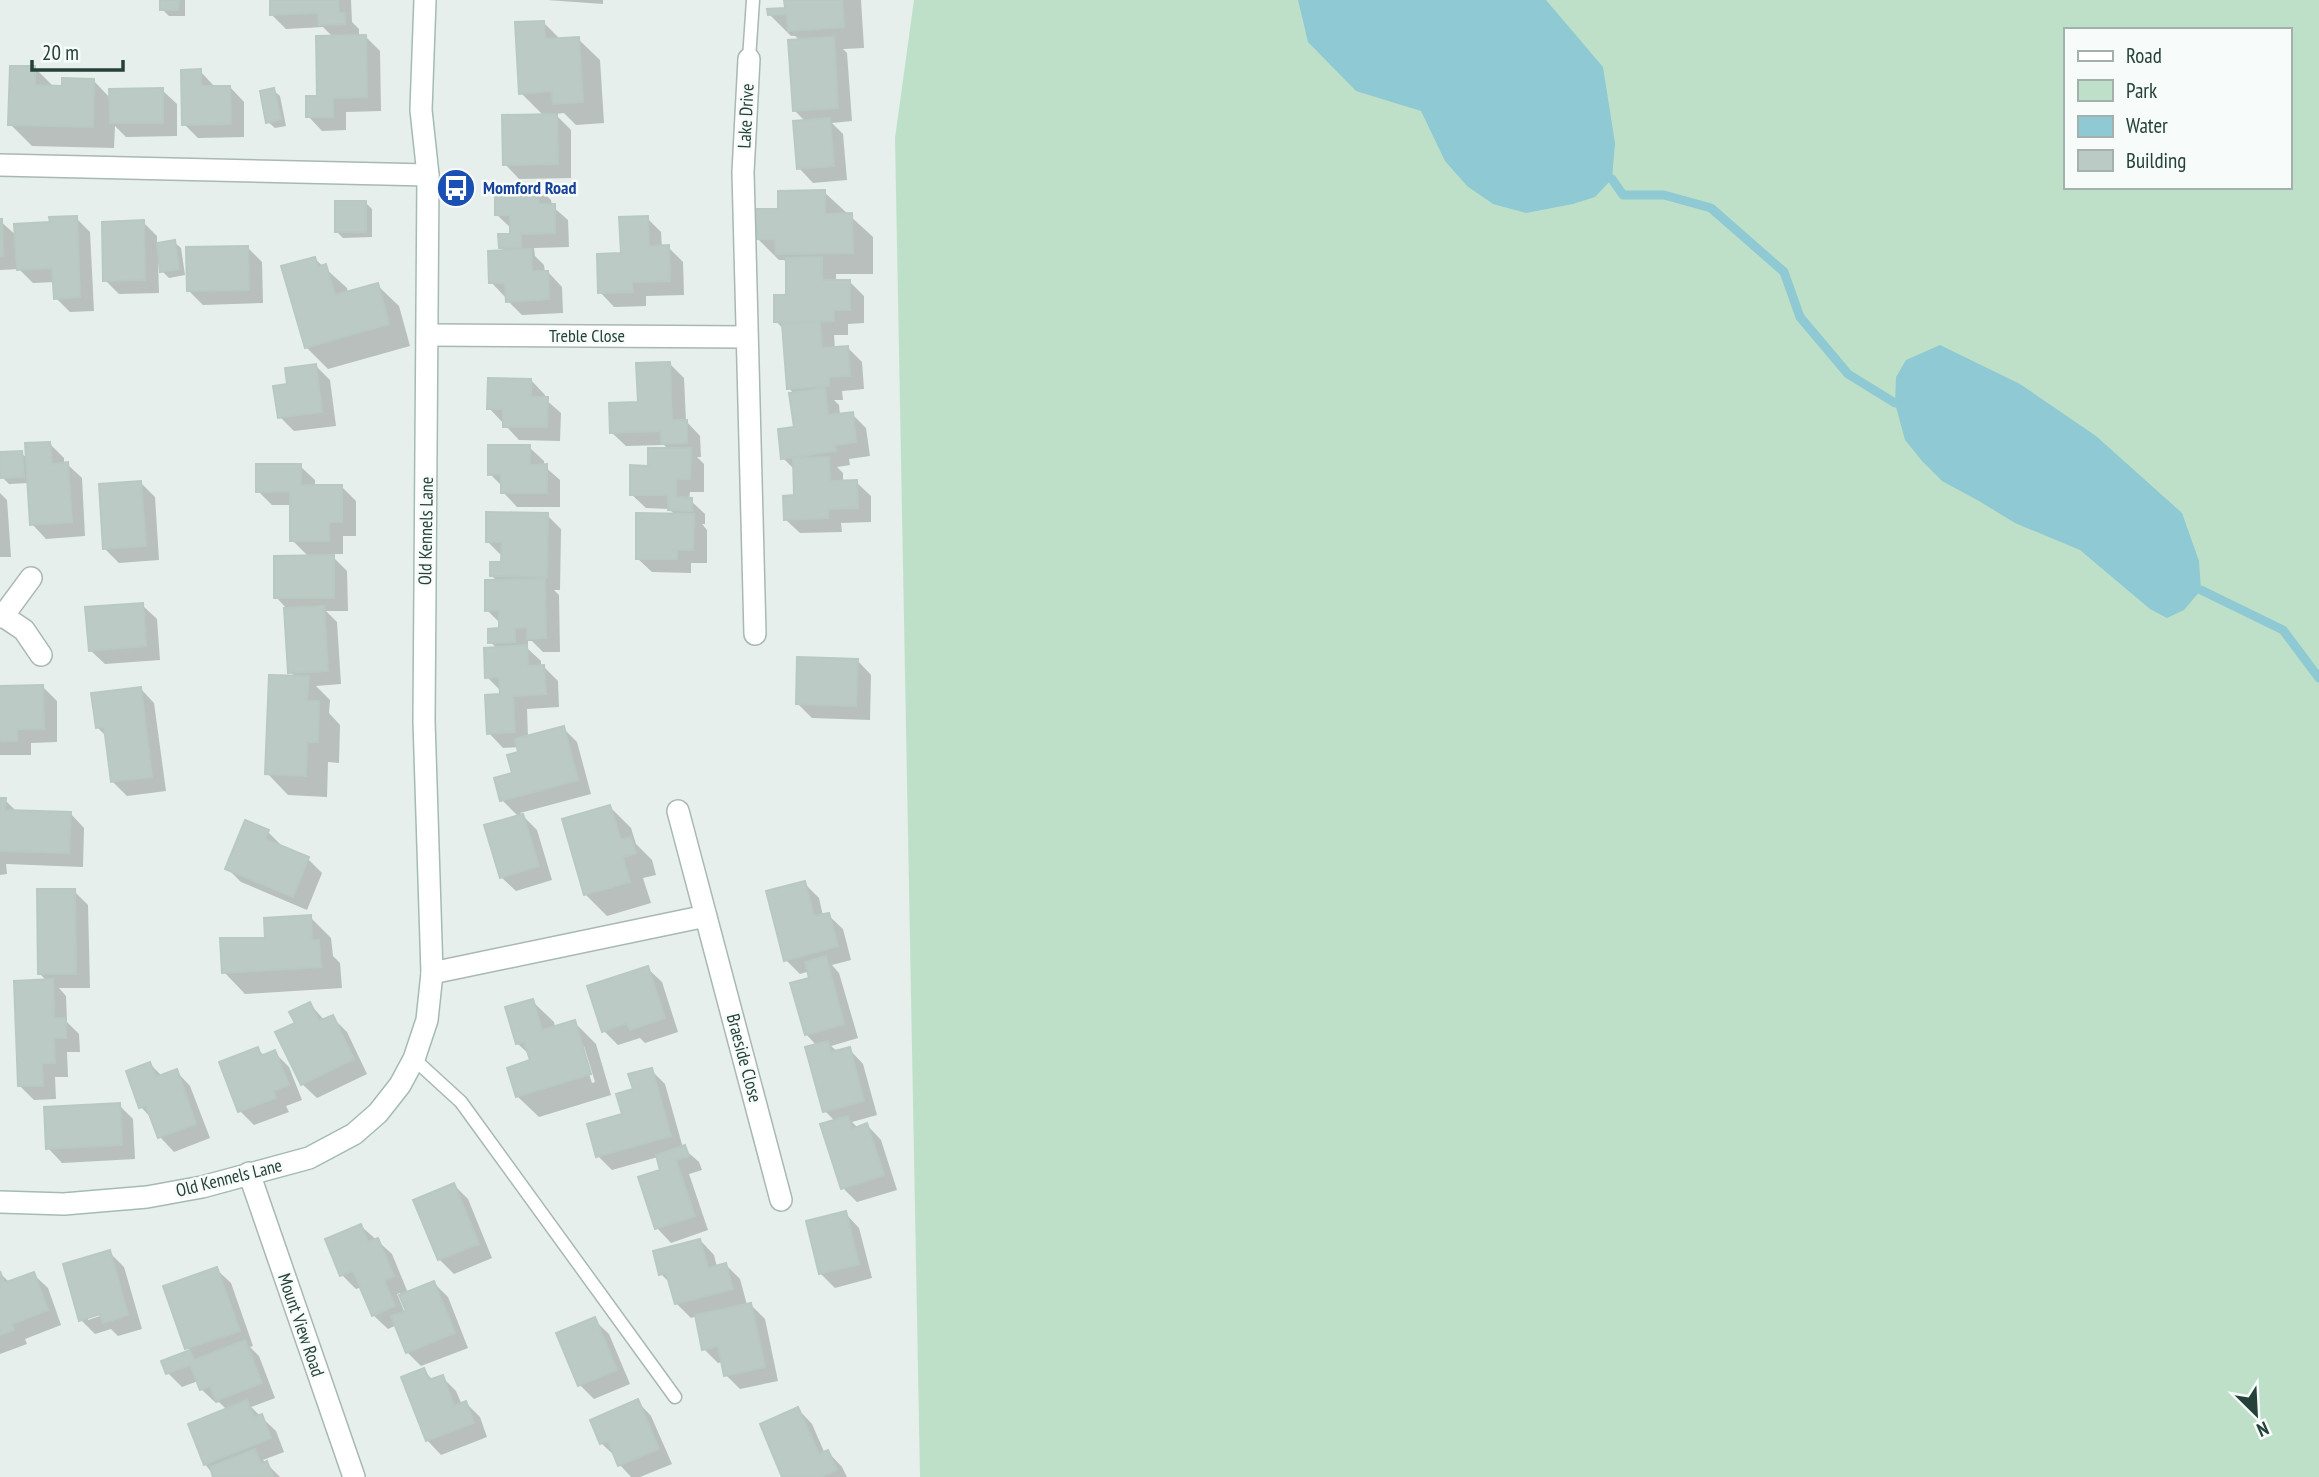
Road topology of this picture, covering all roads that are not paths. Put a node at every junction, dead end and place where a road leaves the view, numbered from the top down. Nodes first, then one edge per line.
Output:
1 (425, 0) edge
2 (753, 0) edge
3 (749, 60) joint
4 (0, 165) edge
5 (428, 175) junction
6 (428, 335) junction
7 (747, 337) junction
8 (31, 578) dead end
9 (2, 617) edge
10 (755, 634) dead end
11 (41, 656) dead end
12 (678, 811) dead end
13 (706, 916) junction
14 (432, 973) junction
15 (414, 1059) junction
16 (248, 1173) junction
17 (781, 1200) dead end
18 (0, 1202) edge
19 (675, 1398) dead end
20 (354, 1477) edge

1 - 5 street, Old Kennels Lane
2 - 3 lane
3 - 7 street, Lake Drive
4 - 5 street
5 - 6 street, Old Kennels Lane
6 - 7 street, Treble Close
6 - 14 street, Old Kennels Lane
7 - 10 street
8 - 9 street
9 - 11 street
12 - 13 street, Braeside Close
13 - 14 street
13 - 17 street, Braeside Close
14 - 15 street, Old Kennels Lane
15 - 16 street, Old Kennels Lane
15 - 19 lane
16 - 18 street, Old Kennels Lane
16 - 20 street, Mount View Road

